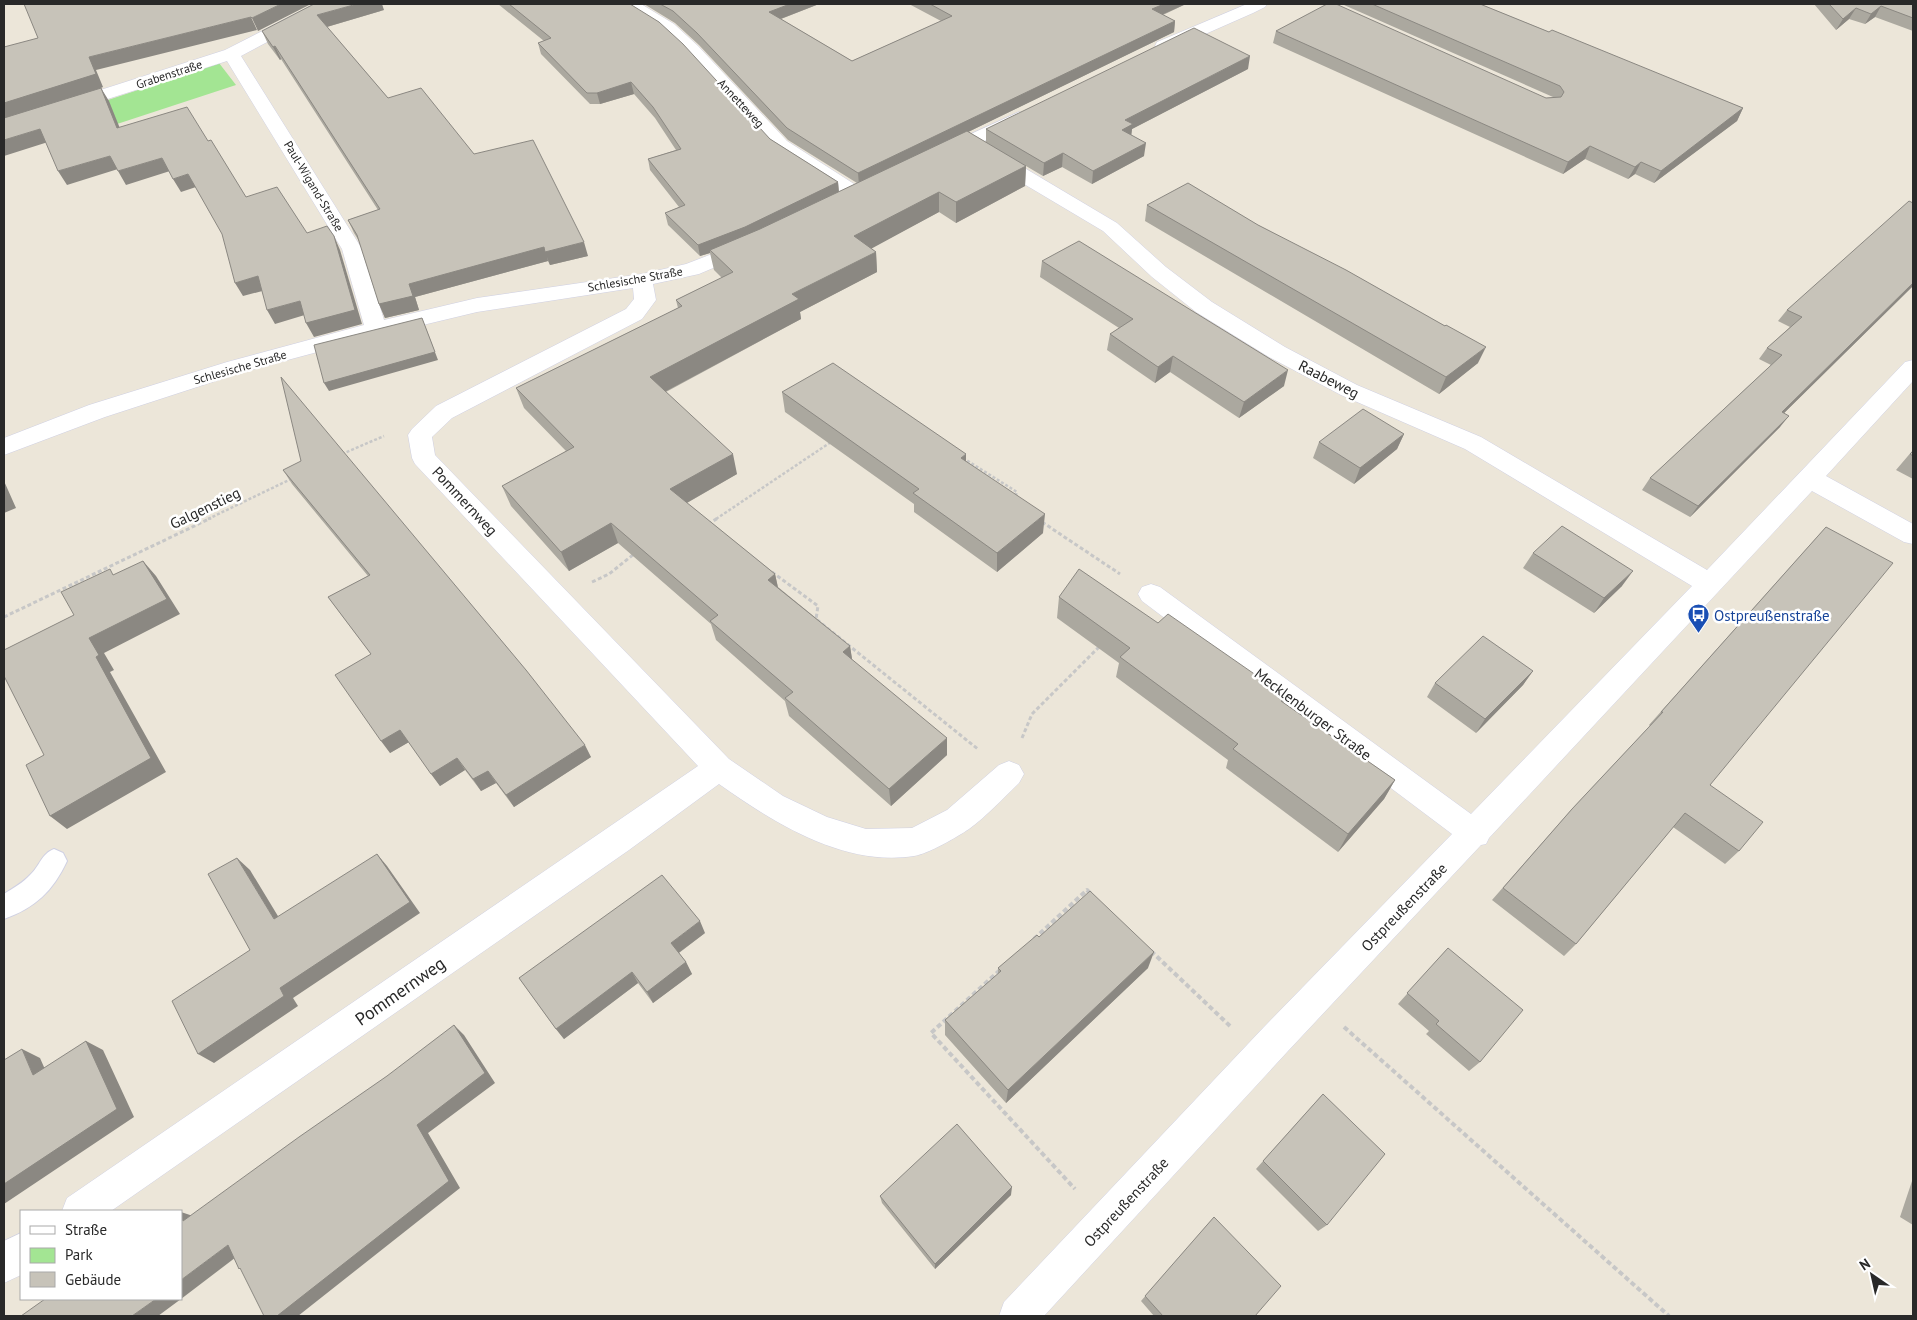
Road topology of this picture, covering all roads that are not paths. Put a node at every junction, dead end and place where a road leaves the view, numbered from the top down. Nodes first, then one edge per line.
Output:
1 (327, 4) edge
2 (630, 4) edge
3 (1259, 4) edge
4 (231, 54) junction
5 (1146, 54) edge
6 (1036, 108) edge
7 (4, 127) edge
8 (968, 142) junction
9 (926, 162) edge
10 (858, 195) edge
11 (764, 240) edge
12 (642, 280) junction
13 (376, 328) junction
14 (1913, 368) edge
15 (4, 447) edge
16 (1811, 478) junction
17 (1913, 535) edge
18 (1709, 584) junction
19 (1151, 594) road end
20 (719, 768) junction
21 (1009, 774) road end
22 (1475, 834) junction
23 (54, 860) dead end
24 (4, 908) edge
25 (81, 1210) edge
26 (20, 1253) edge
27 (4, 1264) edge
28 (1018, 1316) edge

1 - 4 street, Grabenstraße
2 - 10 street, Annetteweg
3 - 5 street
4 - 7 street, Grabenstraße
4 - 13 street, Paul-Wigand-Straße
6 - 8 street
8 - 9 street
8 - 18 street, Raabeweg
11 - 12 street, Schlesische Straße
12 - 13 street, Schlesische Straße
12 - 20 street, Pommernweg
13 - 15 street, Schlesische Straße
14 - 16 street, Ostpreußenstraße
16 - 17 street
16 - 18 street, Ostpreußenstraße
18 - 22 street, Ostpreußenstraße
19 - 22 street, Mecklenburger Straße
20 - 21 street, Pommernweg
20 - 25 street, Pommernweg
22 - 28 street, Ostpreußenstraße
23 - 24 lane
26 - 27 street

